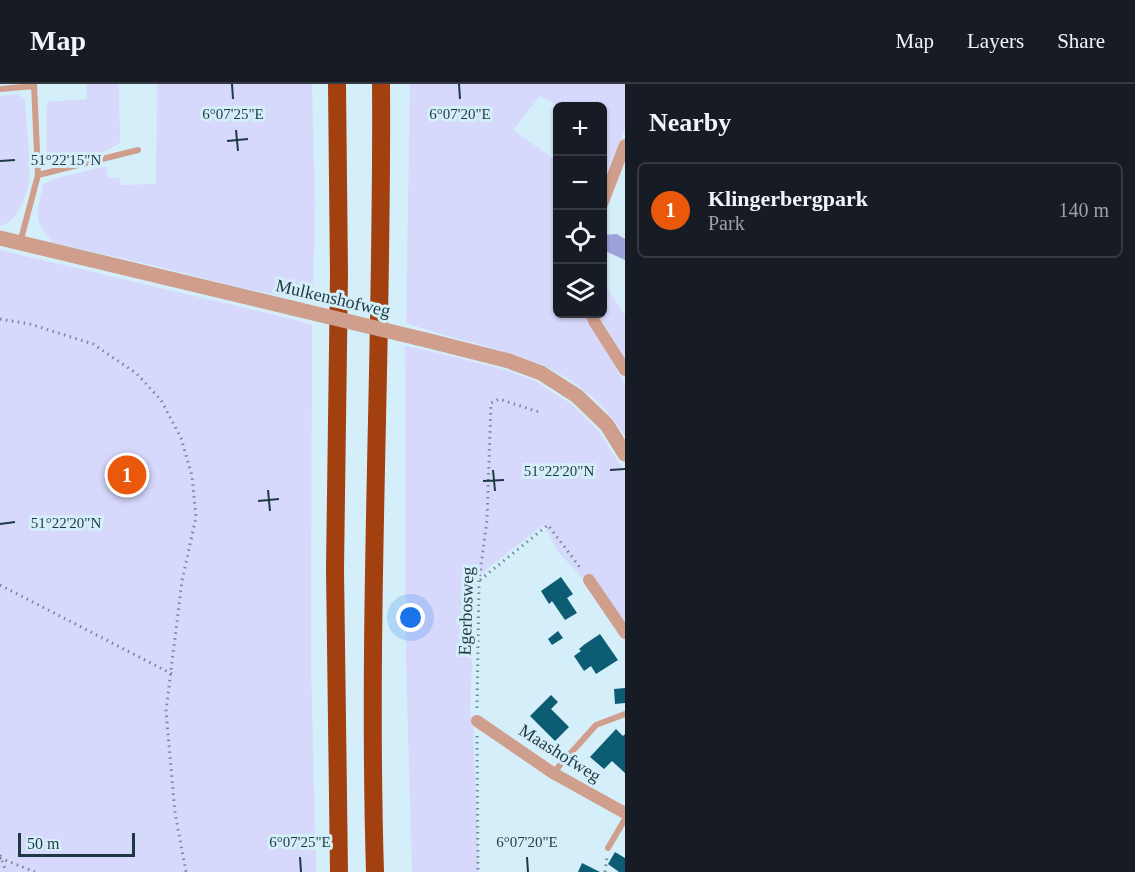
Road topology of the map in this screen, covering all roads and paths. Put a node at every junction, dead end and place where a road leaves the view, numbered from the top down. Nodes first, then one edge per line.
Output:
1 (337, 84) edge
2 (381, 84) edge
3 (34, 85) edge
4 (0, 89) edge
5 (625, 145) edge
6 (138, 150) dead end
7 (38, 175) junction
8 (607, 193) edge
9 (0, 238) edge
10 (20, 243) junction
11 (593, 318) edge
12 (0, 319) edge
13 (625, 370) edge
14 (539, 412) dead end
15 (625, 454) edge
16 (589, 580) joint
17 (479, 581) junction
18 (0, 585) edge
19 (625, 633) edge
20 (172, 674) junction
21 (625, 714) edge
22 (477, 721) junction
23 (553, 773) junction
24 (625, 813) edge
25 (625, 819) edge
26 (608, 848) joint
27 (0, 857) edge
28 (376, 870) edge
29 (6, 872) edge
30 (35, 872) edge
31 (186, 872) edge
32 (339, 872) edge
33 (478, 872) edge
34 (605, 872) edge

1 - 32 highway
2 - 28 highway
3 - 4 lane
3 - 7 lane
5 - 8 street
6 - 7 lane
7 - 10 lane
9 - 10 street, Mulkenshofweg
10 - 15 street, Mulkenshofweg, bridge
11 - 13 street
12 - 20 path
14 - 17 path, Egerbosweg
16 - 17 path
16 - 19 street
17 - 22 path, Egerbosweg
18 - 20 path
20 - 31 path
21 - 23 lane
22 - 23 street, Maashofweg
22 - 33 path, Egerbosweg
23 - 24 street, Maashofweg
25 - 26 lane
26 - 34 path
27 - 29 path
27 - 30 path

